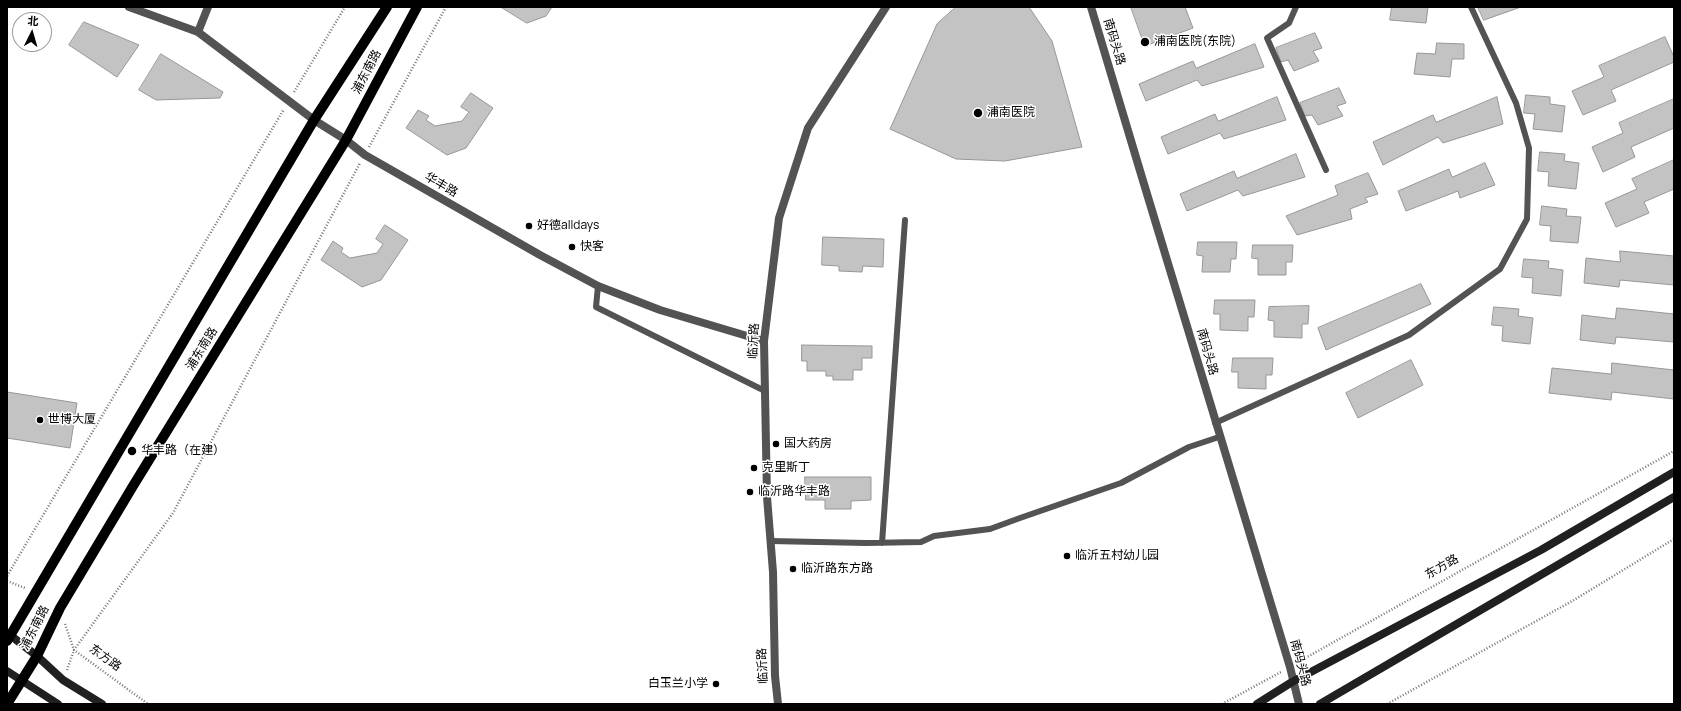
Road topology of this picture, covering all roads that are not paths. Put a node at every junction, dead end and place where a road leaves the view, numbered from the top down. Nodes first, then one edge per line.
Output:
1 (129, 7) edge
2 (208, 7) edge
3 (387, 7) edge
4 (417, 7) edge
5 (886, 7) edge
6 (1091, 7) edge
7 (1296, 7) edge
8 (1471, 7) edge
9 (198, 32) junction
10 (314, 120) junction
11 (346, 140) junction
12 (1326, 170) dead end
13 (905, 220) dead end
14 (598, 286) junction
15 (764, 341) junction
16 (765, 391) junction
17 (1215, 423) junction
18 (1219, 437) junction
19 (1674, 472) edge
20 (1674, 497) edge
21 (770, 541) junction
22 (882, 543) junction
23 (9, 638) edge
24 (37, 656) junction
25 (7, 672) edge
26 (22, 681) junction
27 (1292, 682) junction
28 (7, 704) edge
29 (58, 704) edge
30 (102, 704) edge
31 (778, 704) edge
32 (1257, 704) edge
33 (1299, 704) edge
34 (1320, 704) edge

1 - 9 street, 华丰路
2 - 9 street
3 - 10 main road, 浦东南路
4 - 11 main road, 浦东南路
5 - 15 street, 临沂路
6 - 17 street, 南码头路
7 - 12 lane
8 - 17 lane
9 - 10 street, 华丰路
10 - 11 street, 华丰路
10 - 23 main road, 浦东南路
11 - 14 street, 华丰路
11 - 24 main road, 浦东南路
13 - 22 lane
14 - 15 street, 华丰路
14 - 16 lane
15 - 16 street, 临沂路
16 - 21 street, 临沂路
17 - 18 street, 南码头路
18 - 22 lane
18 - 27 street, 南码头路
19 - 27 main road
20 - 34 main road
21 - 22 lane
21 - 31 street, 临沂路
23 - 24 main road
24 - 26 main road, 浦东南路
24 - 30 main road
25 - 26 main road
26 - 28 main road, 浦东南路
26 - 29 main road
27 - 32 main road
27 - 33 street, 南码头路

